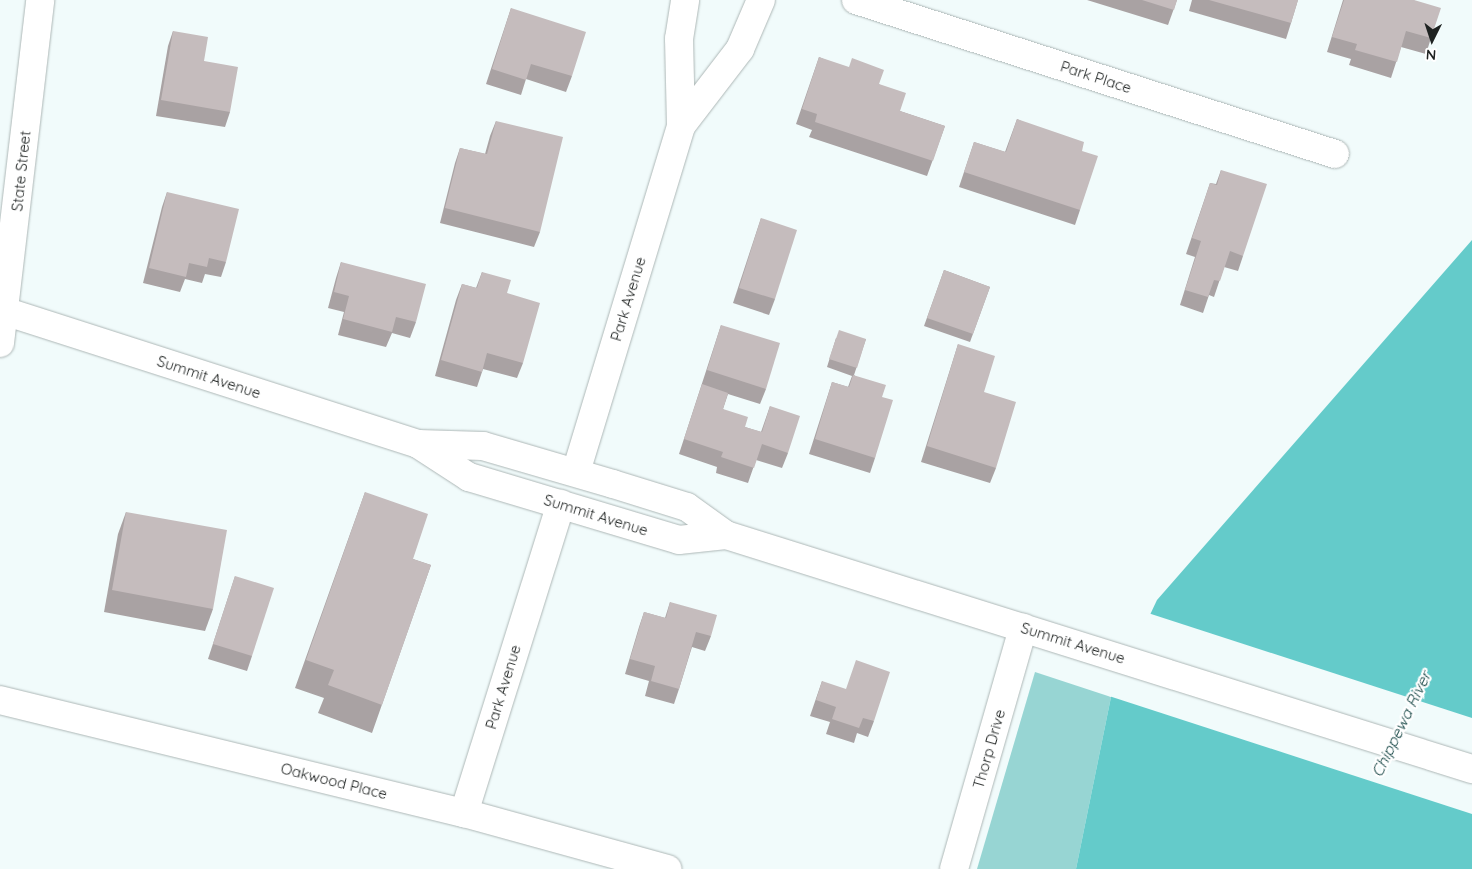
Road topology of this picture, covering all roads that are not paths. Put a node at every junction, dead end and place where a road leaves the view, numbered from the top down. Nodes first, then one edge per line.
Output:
1 (40, 0) edge
2 (685, 0) edge
3 (761, 0) edge
4 (856, 0) edge
5 (681, 126) junction
6 (1335, 154) dead end
7 (2, 310) edge
8 (0, 343) edge
9 (418, 444) junction
10 (576, 472) junction
11 (561, 504) junction
12 (726, 536) junction
13 (1024, 628) junction
14 (0, 700) edge
15 (1472, 770) edge
16 (464, 813) junction
17 (667, 869) edge
18 (954, 869) edge

1 - 7 street, State Street
2 - 5 street, Park Avenue
3 - 5 street, Park Avenue
4 - 6 street, Park Place
5 - 10 street, Park Avenue
7 - 8 street, State Street
7 - 9 street, Summit Avenue
9 - 10 street, Summit Avenue
9 - 11 street, Summit Avenue
10 - 12 street, Summit Avenue
11 - 12 street, Summit Avenue
11 - 16 street, Park Avenue
12 - 13 street, Summit Avenue
13 - 15 street, Summit Avenue
13 - 18 street, Thorp Drive
14 - 16 street, Oakwood Place
16 - 17 street, Oakwood Place

